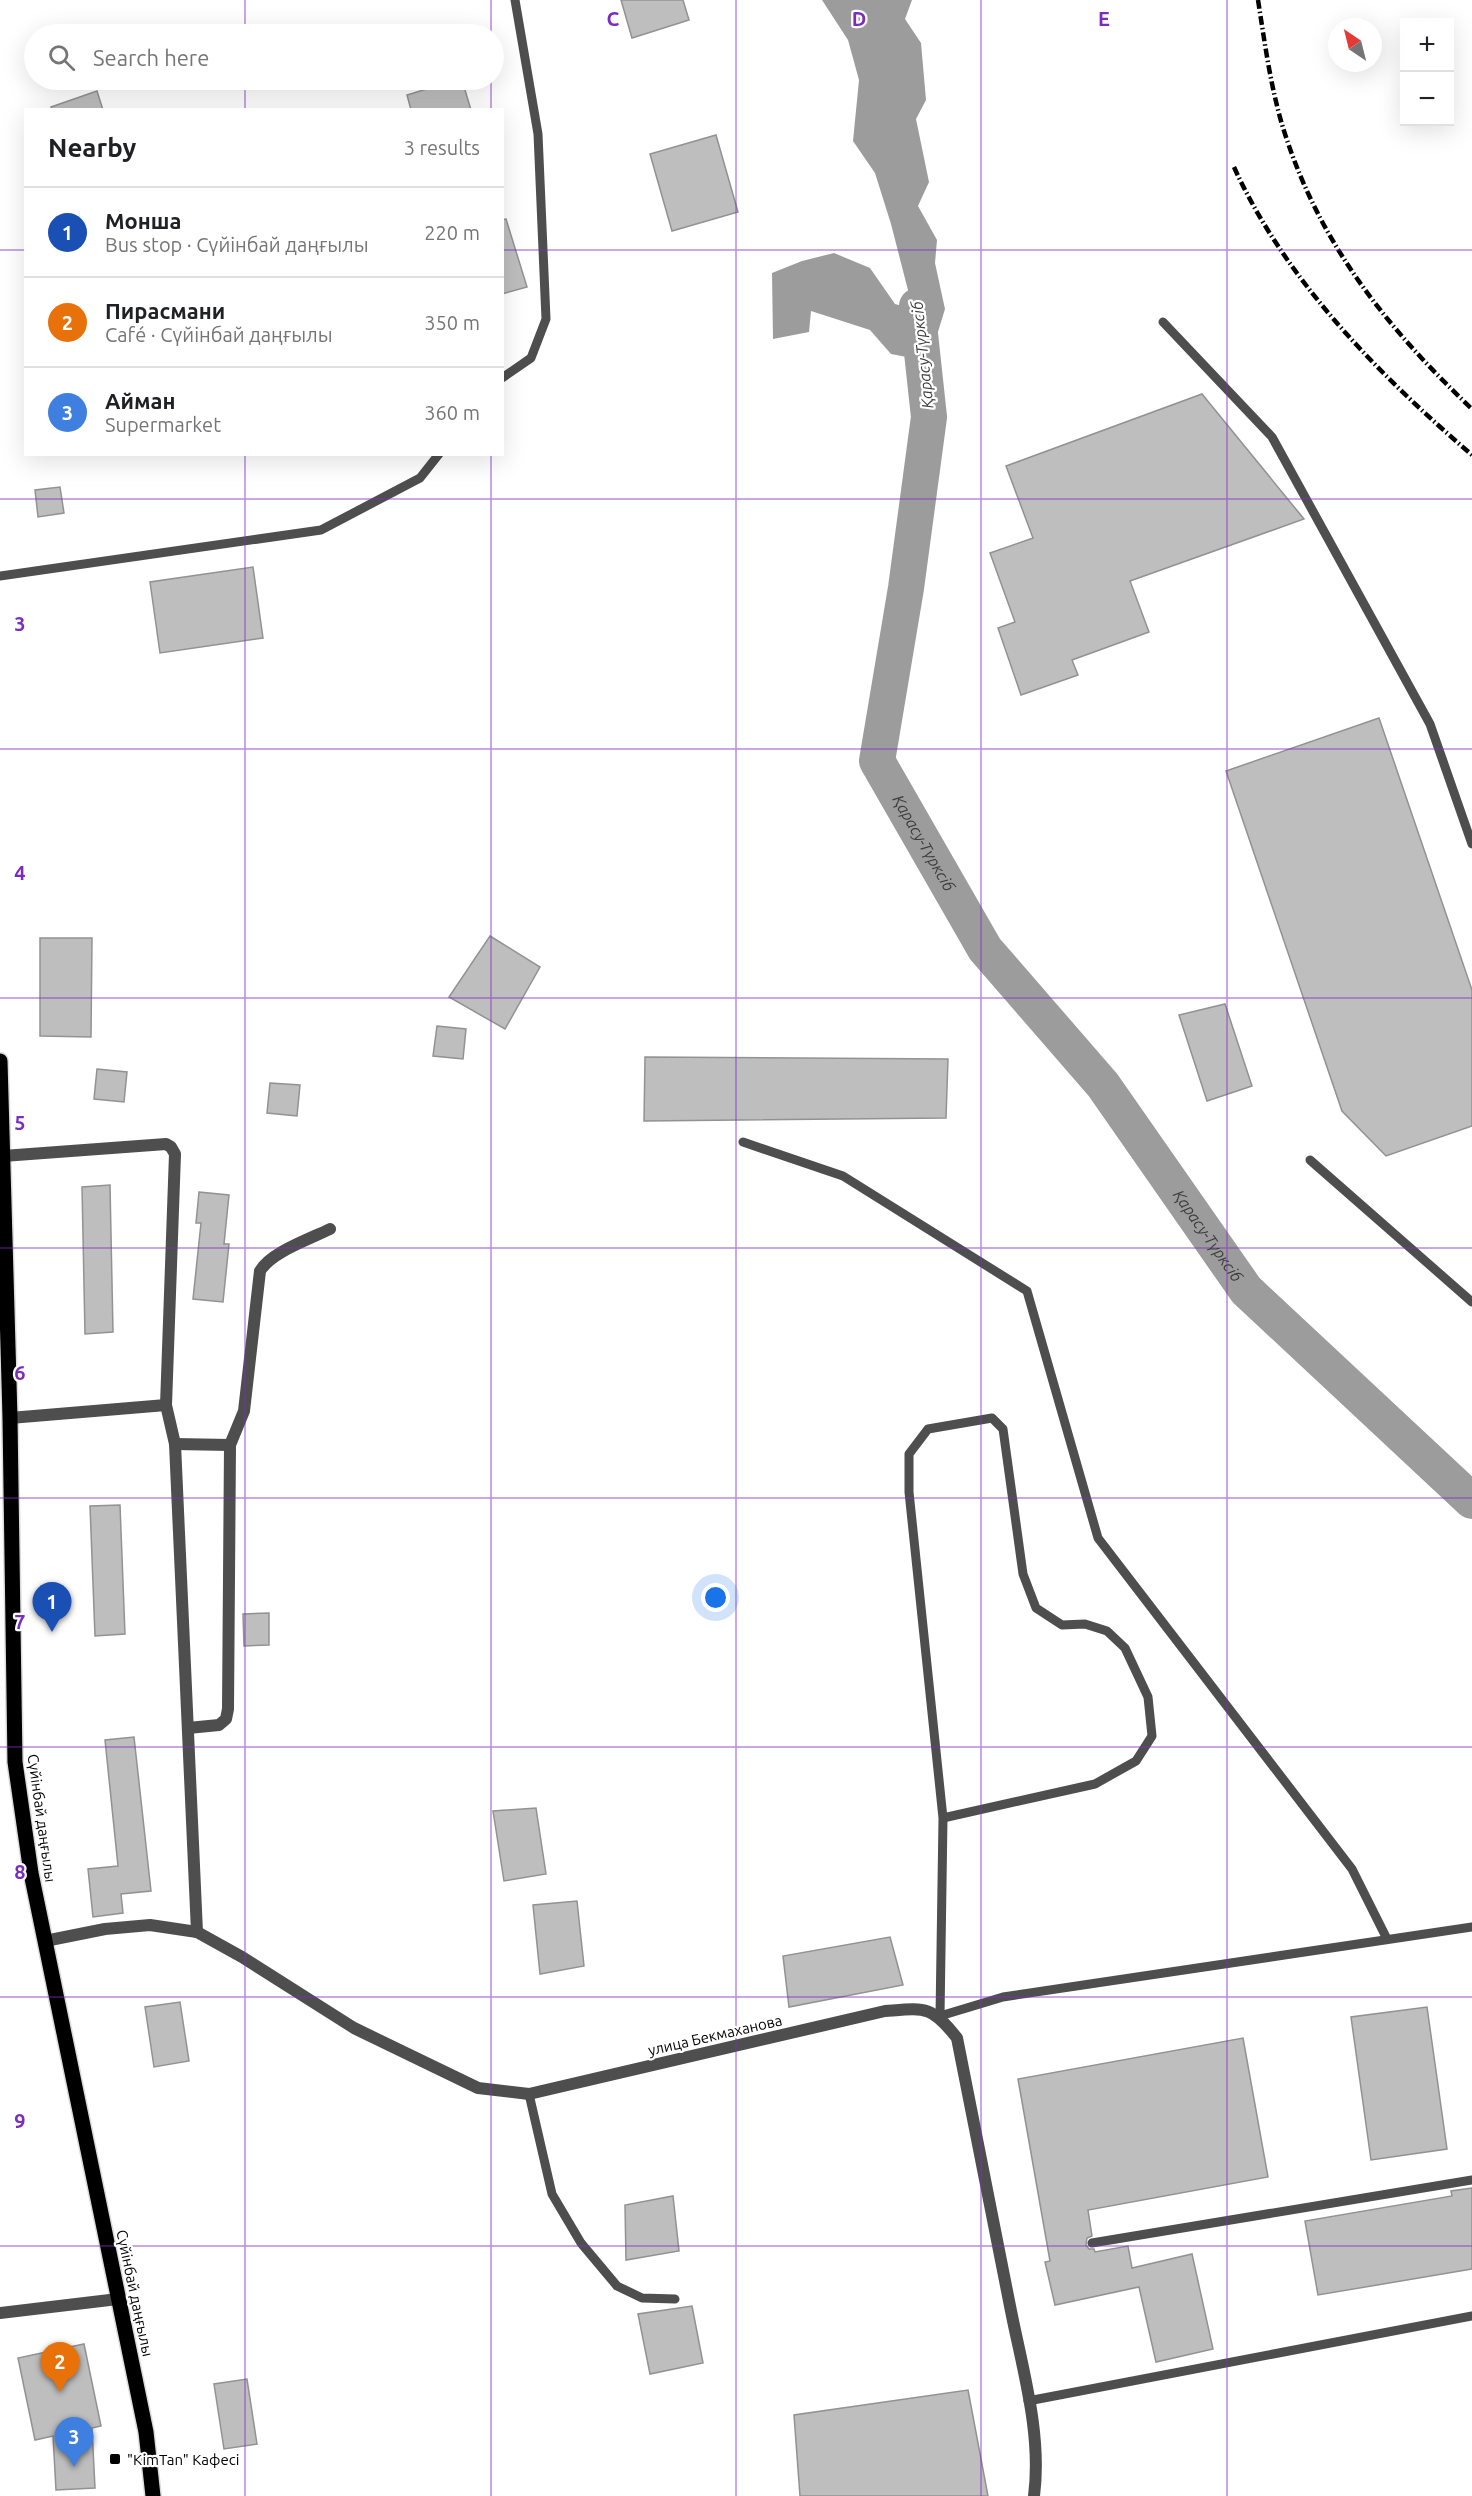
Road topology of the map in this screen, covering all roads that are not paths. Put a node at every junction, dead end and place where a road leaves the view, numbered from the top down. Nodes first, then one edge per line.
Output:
1 (516, 0) edge
2 (1163, 322) dead end
3 (504, 377) edge
4 (437, 456) edge
5 (0, 576) edge
6 (1472, 844) edge
7 (0, 1061) edge
8 (743, 1142) dead end
9 (3, 1156) junction
10 (1311, 1160) dead end
11 (330, 1228) dead end
12 (1472, 1302) edge
13 (3, 1327) edge
14 (166, 1405) junction
15 (10, 1418) junction
16 (175, 1444) junction
17 (230, 1445) junction
18 (188, 1728) junction
19 (944, 1818) junction
20 (1472, 1927) edge
21 (197, 1932) junction
22 (1387, 1939) junction
23 (45, 1941) junction
24 (940, 2016) junction
25 (529, 2094) junction
26 (1472, 2180) edge
27 (1092, 2243) dead end
28 (118, 2299) junction
29 (675, 2299) dead end
30 (0, 2313) edge
31 (1472, 2316) edge
32 (1028, 2400) junction
33 (153, 2496) edge
34 (1034, 2496) edge

1 - 3 lane
2 - 6 lane
4 - 5 lane
7 - 9 main road, Сүйінбай даңғылы
8 - 22 lane
9 - 13 main road, Сүйінбай даңғылы
9 - 14 street
10 - 12 lane
11 - 17 street
13 - 15 main road, Сүйінбай даңғылы
14 - 15 street
14 - 16 street
15 - 23 main road, Сүйінбай даңғылы
16 - 17 street
16 - 18 street
17 - 18 street
18 - 21 street
19 - 19 lane
19 - 24 lane
20 - 22 lane
21 - 23 street, улица Бекмаханова
21 - 25 street, улица Бекмаханова
22 - 24 lane
23 - 28 main road, Сүйінбай даңғылы
24 - 25 street, улица Бекмаханова
24 - 32 street
25 - 29 lane
26 - 27 lane
28 - 30 street
28 - 33 main road, Сүйінбай даңғылы
31 - 32 lane
32 - 34 street

